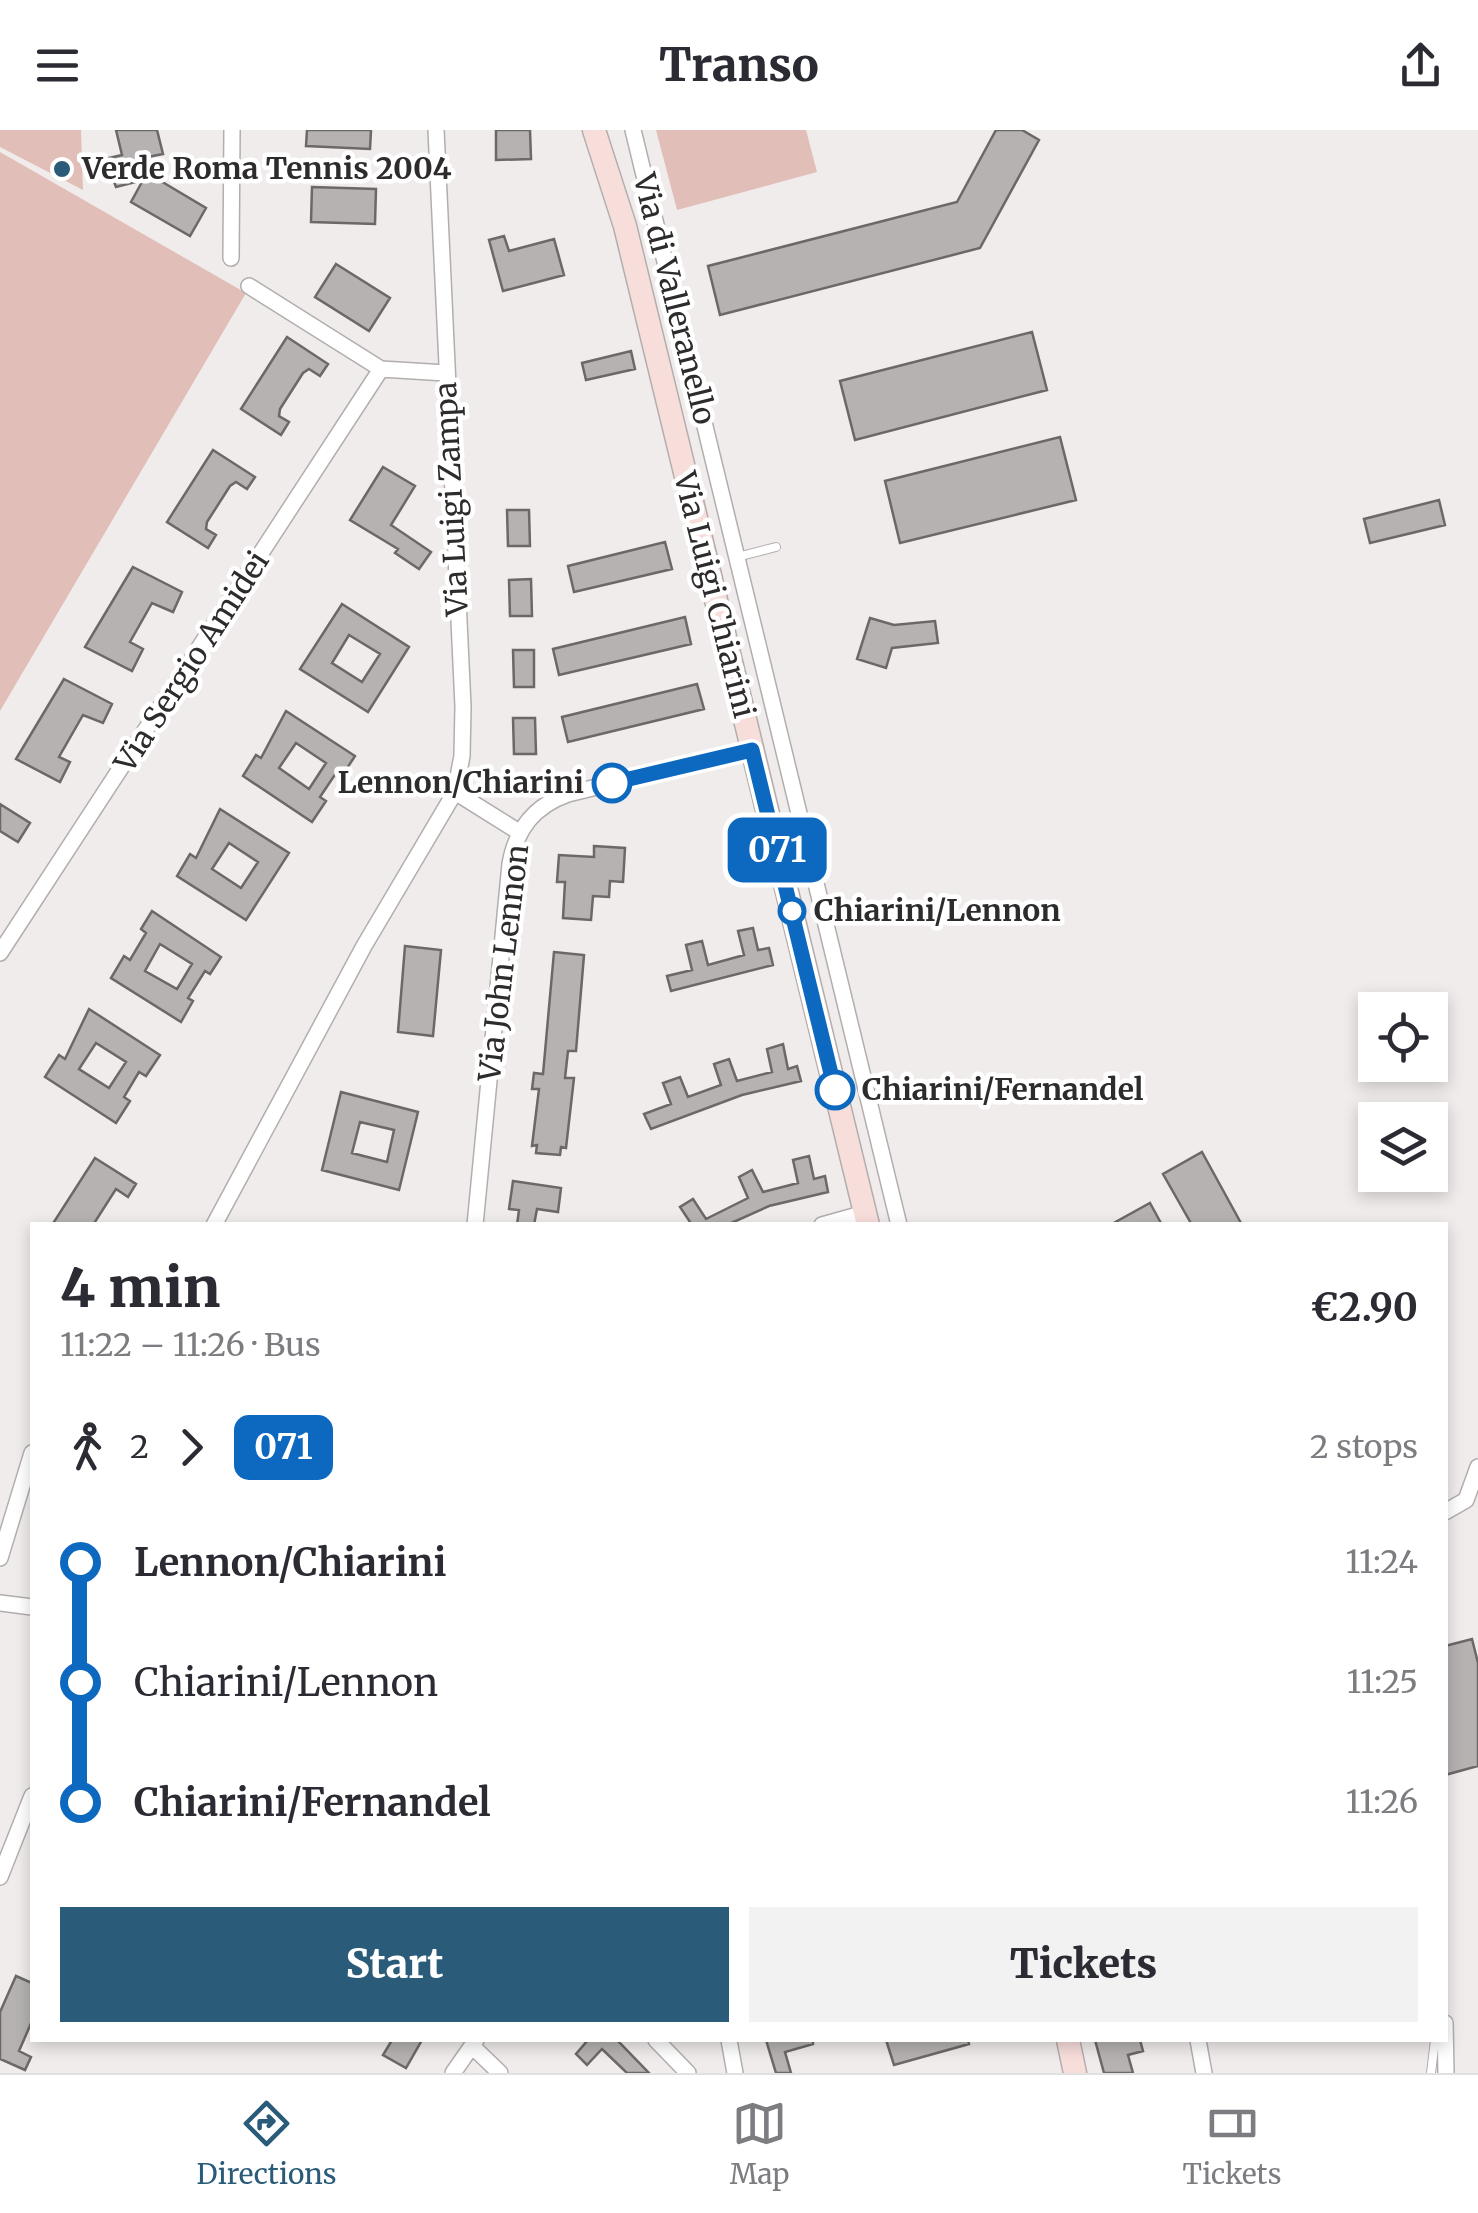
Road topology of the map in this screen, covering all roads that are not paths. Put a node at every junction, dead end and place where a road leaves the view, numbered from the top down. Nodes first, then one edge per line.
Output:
1 (232, 130) edge
2 (436, 130) edge
3 (632, 130) edge
4 (598, 134) edge
5 (231, 258) dead end
6 (249, 286) dead end
7 (381, 370) junction
8 (446, 373) junction
9 (776, 548) dead end
10 (737, 557) junction
11 (752, 750) junction
12 (454, 792) junction
13 (519, 832) junction
14 (0, 954) edge
15 (867, 1219) edge
16 (216, 1222) edge
17 (475, 1222) edge
18 (898, 1222) edge
19 (30, 1460) edge
20 (1478, 1467) edge
21 (1448, 1510) edge
22 (0, 1558) edge
23 (0, 1603) edge
24 (30, 1607) edge
25 (30, 1801) edge
26 (0, 1876) edge
27 (658, 2042) edge
28 (729, 2042) edge
29 (1068, 2042) edge
30 (1198, 2042) edge
31 (1435, 2042) edge
32 (1445, 2042) edge
33 (474, 2043) edge
34 (453, 2073) edge
35 (500, 2073) edge
36 (688, 2073) edge
37 (735, 2073) edge
38 (1076, 2073) edge
39 (1204, 2073) edge
40 (1431, 2073) edge
41 (1446, 2073) edge

1 - 5 street
2 - 8 street, Via Luigi Zampa
3 - 10 street, Via di Valleranello
4 - 11 street, Via Luigi Chiarini
6 - 7 street
7 - 8 street
7 - 14 street, Via Sergio Amidei
8 - 12 street, Via Luigi Zampa
9 - 10 lane
10 - 18 street, Via di Valleranello
11 - 13 street, Via John Lennon
11 - 15 street, Via Luigi Chiarini
12 - 13 street
12 - 16 street
13 - 17 street, Via John Lennon
19 - 22 street
20 - 21 street
23 - 24 street
25 - 26 street
27 - 36 street
28 - 37 street
29 - 38 street
30 - 39 street
31 - 40 lane
32 - 41 street
33 - 34 street
33 - 35 street

